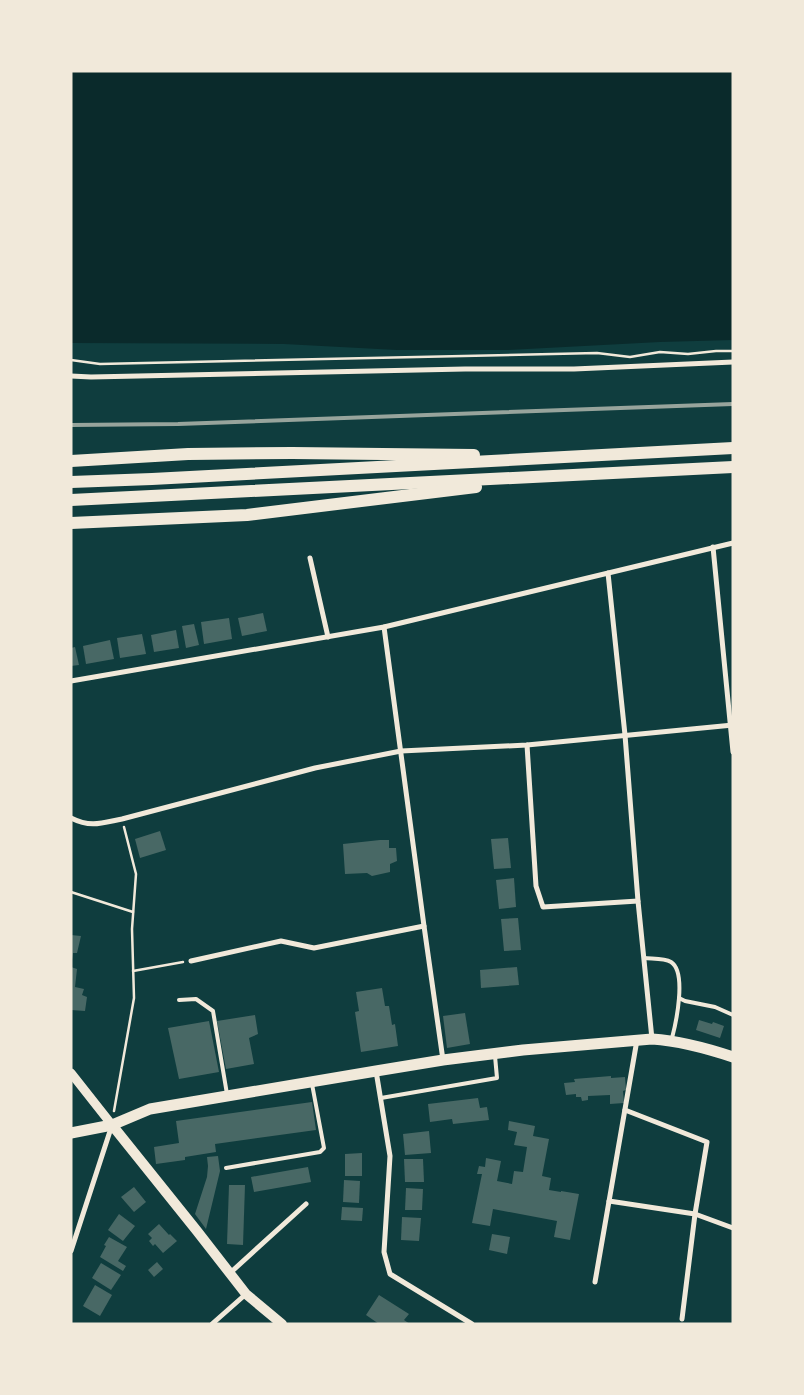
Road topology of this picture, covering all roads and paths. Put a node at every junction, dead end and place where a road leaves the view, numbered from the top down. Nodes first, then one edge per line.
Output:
1 (733, 351) edge
2 (71, 360) edge
3 (733, 362) edge
4 (71, 376) edge
5 (733, 448) edge
6 (581, 456) junction
7 (71, 461) edge
8 (733, 466) edge
9 (588, 474) junction
10 (71, 482) edge
11 (71, 500) edge
12 (71, 524) edge
13 (733, 543) edge
14 (713, 547) junction
15 (310, 558) dead end
16 (608, 573) junction
17 (384, 627) junction
18 (328, 637) junction
19 (71, 681) edge
20 (732, 725) edge
21 (625, 735) junction
22 (527, 745) junction
23 (401, 750) junction
24 (733, 752) edge
25 (71, 818) edge
26 (122, 819) junction
27 (71, 892) edge
28 (638, 901) junction
29 (133, 912) junction
30 (424, 926) junction
31 (644, 958) junction
32 (191, 961) joint
33 (133, 971) junction
34 (679, 998) junction
35 (179, 1000) dead end
36 (733, 1015) edge
37 (637, 1039) junction
38 (652, 1039) junction
39 (671, 1040) junction
40 (495, 1054) junction
41 (733, 1057) edge
42 (443, 1060) junction
43 (376, 1071) junction
44 (71, 1073) edge
45 (312, 1082) junction
46 (227, 1096) junction
47 (381, 1098) junction
48 (625, 1110) junction
49 (112, 1125) junction
50 (71, 1133) edge
51 (226, 1168) dead end
52 (609, 1201) junction
53 (306, 1204) dead end
54 (695, 1214) junction
55 (733, 1228) edge
56 (71, 1250) edge
57 (230, 1274) junction
58 (595, 1282) dead end
59 (246, 1294) junction
60 (682, 1319) dead end
61 (212, 1324) edge
62 (282, 1324) edge
63 (472, 1324) edge

1 - 2 path
3 - 4 street
5 - 6 highway
6 - 7 highway
6 - 10 highway
8 - 9 highway
9 - 11 highway
9 - 12 highway
13 - 14 street
14 - 16 street
14 - 20 street
15 - 18 street
16 - 17 street
16 - 21 street
17 - 18 street
17 - 23 street
18 - 19 street
20 - 21 street
20 - 24 street
21 - 22 street
21 - 28 street
22 - 23 street
22 - 28 street
23 - 26 street
23 - 30 street
25 - 26 street
26 - 29 path
27 - 29 path
28 - 31 street
29 - 33 path
30 - 32 street
30 - 42 street
31 - 34 lane
31 - 38 street
32 - 33 path
33 - 49 path
34 - 36 lane
34 - 39 lane
35 - 46 lane
37 - 38 main road
37 - 40 main road
37 - 48 street
38 - 39 main road
39 - 41 main road
40 - 42 main road
40 - 47 lane
42 - 43 main road
43 - 45 main road
43 - 47 street
44 - 49 street
45 - 46 main road
45 - 51 lane
46 - 49 main road
47 - 63 street
48 - 52 street
48 - 54 street
49 - 50 main road
49 - 56 street
49 - 57 main road
52 - 54 street
52 - 58 street
53 - 57 street
54 - 55 street
54 - 60 street
57 - 59 main road
59 - 61 street
59 - 62 main road

